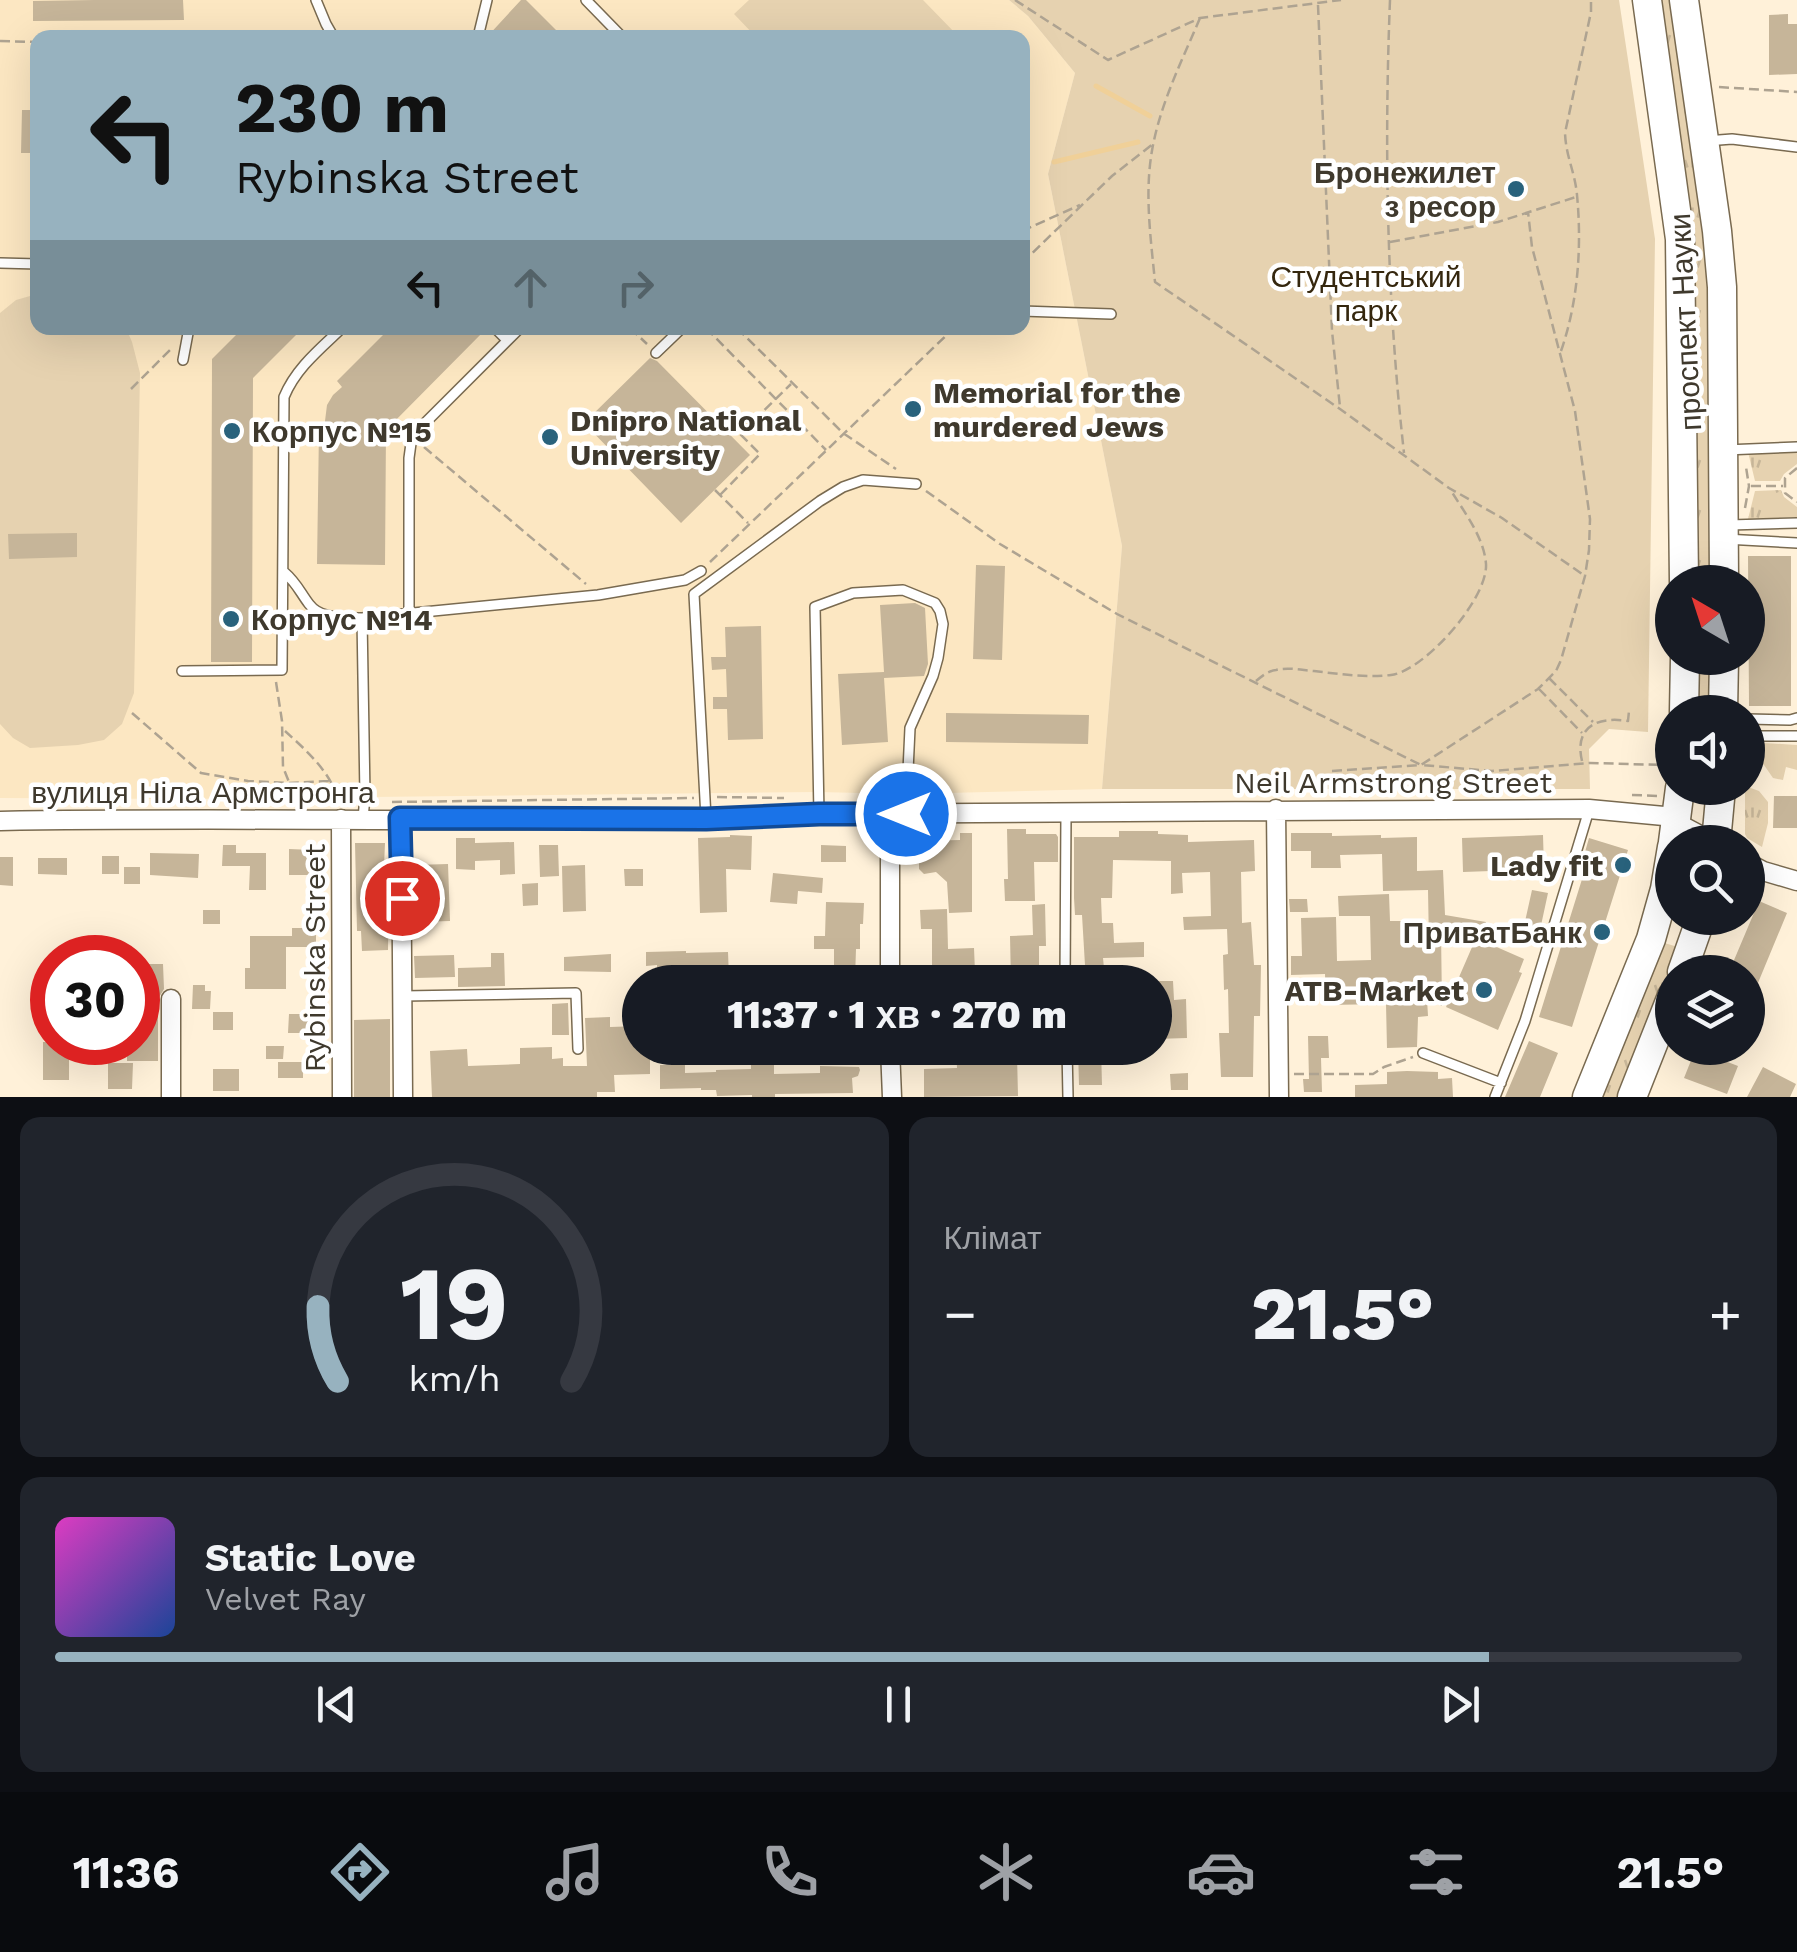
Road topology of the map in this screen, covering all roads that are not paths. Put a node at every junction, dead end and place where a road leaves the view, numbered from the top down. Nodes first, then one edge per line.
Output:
1 (316, 0) edge
2 (487, 0) edge
3 (586, 0) edge
4 (1647, 0) edge
5 (1684, 0) edge
6 (329, 30) edge
7 (480, 30) edge
8 (615, 30) edge
9 (1704, 141) junction
10 (1797, 147) edge
11 (0, 264) edge
12 (30, 264) edge
13 (1030, 312) edge
14 (1112, 314) dead end
15 (187, 335) edge
16 (335, 335) edge
17 (502, 335) edge
18 (512, 335) edge
19 (675, 335) edge
20 (507, 340) junction
21 (656, 353) dead end
22 (183, 360) dead end
23 (1797, 447) edge
24 (1724, 450) junction
25 (916, 484) road end
26 (1797, 523) edge
27 (1724, 532) junction
28 (1797, 543) edge
29 (1684, 565) edge
30 (1724, 565) edge
31 (284, 572) junction
32 (702, 572) road end
33 (409, 613) junction
34 (362, 618) junction
35 (182, 672) dead end
36 (1797, 718) edge
37 (1765, 719) edge
38 (1765, 736) edge
39 (1797, 736) edge
40 (1276, 809) junction
41 (1589, 809) junction
42 (898, 813) junction
43 (1066, 813) junction
44 (819, 814) junction
45 (400, 818) junction
46 (363, 819) junction
47 (706, 819) junction
48 (341, 820) junction
49 (0, 821) edge
50 (1668, 825) edge
51 (1765, 871) edge
52 (1797, 880) edge
53 (1655, 925) edge
54 (891, 965) edge
55 (1065, 965) edge
56 (404, 996) junction
57 (170, 999) dead end
58 (1655, 1039) edge
59 (578, 1048) dead end
60 (1424, 1053) road end
61 (891, 1065) edge
62 (1067, 1065) edge
63 (1501, 1083) junction
64 (172, 1097) edge
65 (342, 1097) edge
66 (403, 1097) edge
67 (892, 1097) edge
68 (1068, 1097) edge
69 (1279, 1097) edge
70 (1495, 1097) edge
71 (1586, 1097) edge
72 (1632, 1097) edge

1 - 6 lane
2 - 7 lane
3 - 8 lane
4 - 29 main road, проспект Науки
5 - 9 main road, проспект Науки
9 - 10 lane
9 - 24 main road, проспект Науки
11 - 12 lane
13 - 14 lane
15 - 22 lane
16 - 31 lane
17 - 20 lane
18 - 20 lane
19 - 21 lane
20 - 33 lane
23 - 24 lane
24 - 27 main road, проспект Науки
25 - 47 lane
26 - 27 lane
27 - 28 lane
27 - 30 main road, проспект Науки
31 - 34 lane
31 - 35 lane
32 - 33 lane
33 - 34 lane
34 - 46 lane
36 - 37 lane
38 - 39 lane
40 - 41 street, Neil Armstrong Street
40 - 43 street, Neil Armstrong Street
40 - 69 street
41 - 50 street, Neil Armstrong Street
41 - 63 lane
42 - 43 street, вулиця Ніла Армстронга
42 - 44 street, вулиця Ніла Армстронга
42 - 44 lane
42 - 54 street
43 - 55 lane
44 - 47 street, вулиця Ніла Армстронга
45 - 46 street, вулиця Ніла Армстронга
45 - 47 street, вулиця Ніла Армстронга
45 - 56 street
46 - 48 street, вулиця Ніла Армстронга
48 - 49 street, вулиця Ніла Армстронга
48 - 65 street, Rybinska Street
51 - 52 street
53 - 71 main road
56 - 59 lane
56 - 66 street
57 - 64 street
58 - 72 main road
60 - 63 lane
61 - 67 street
62 - 68 lane
63 - 70 lane

